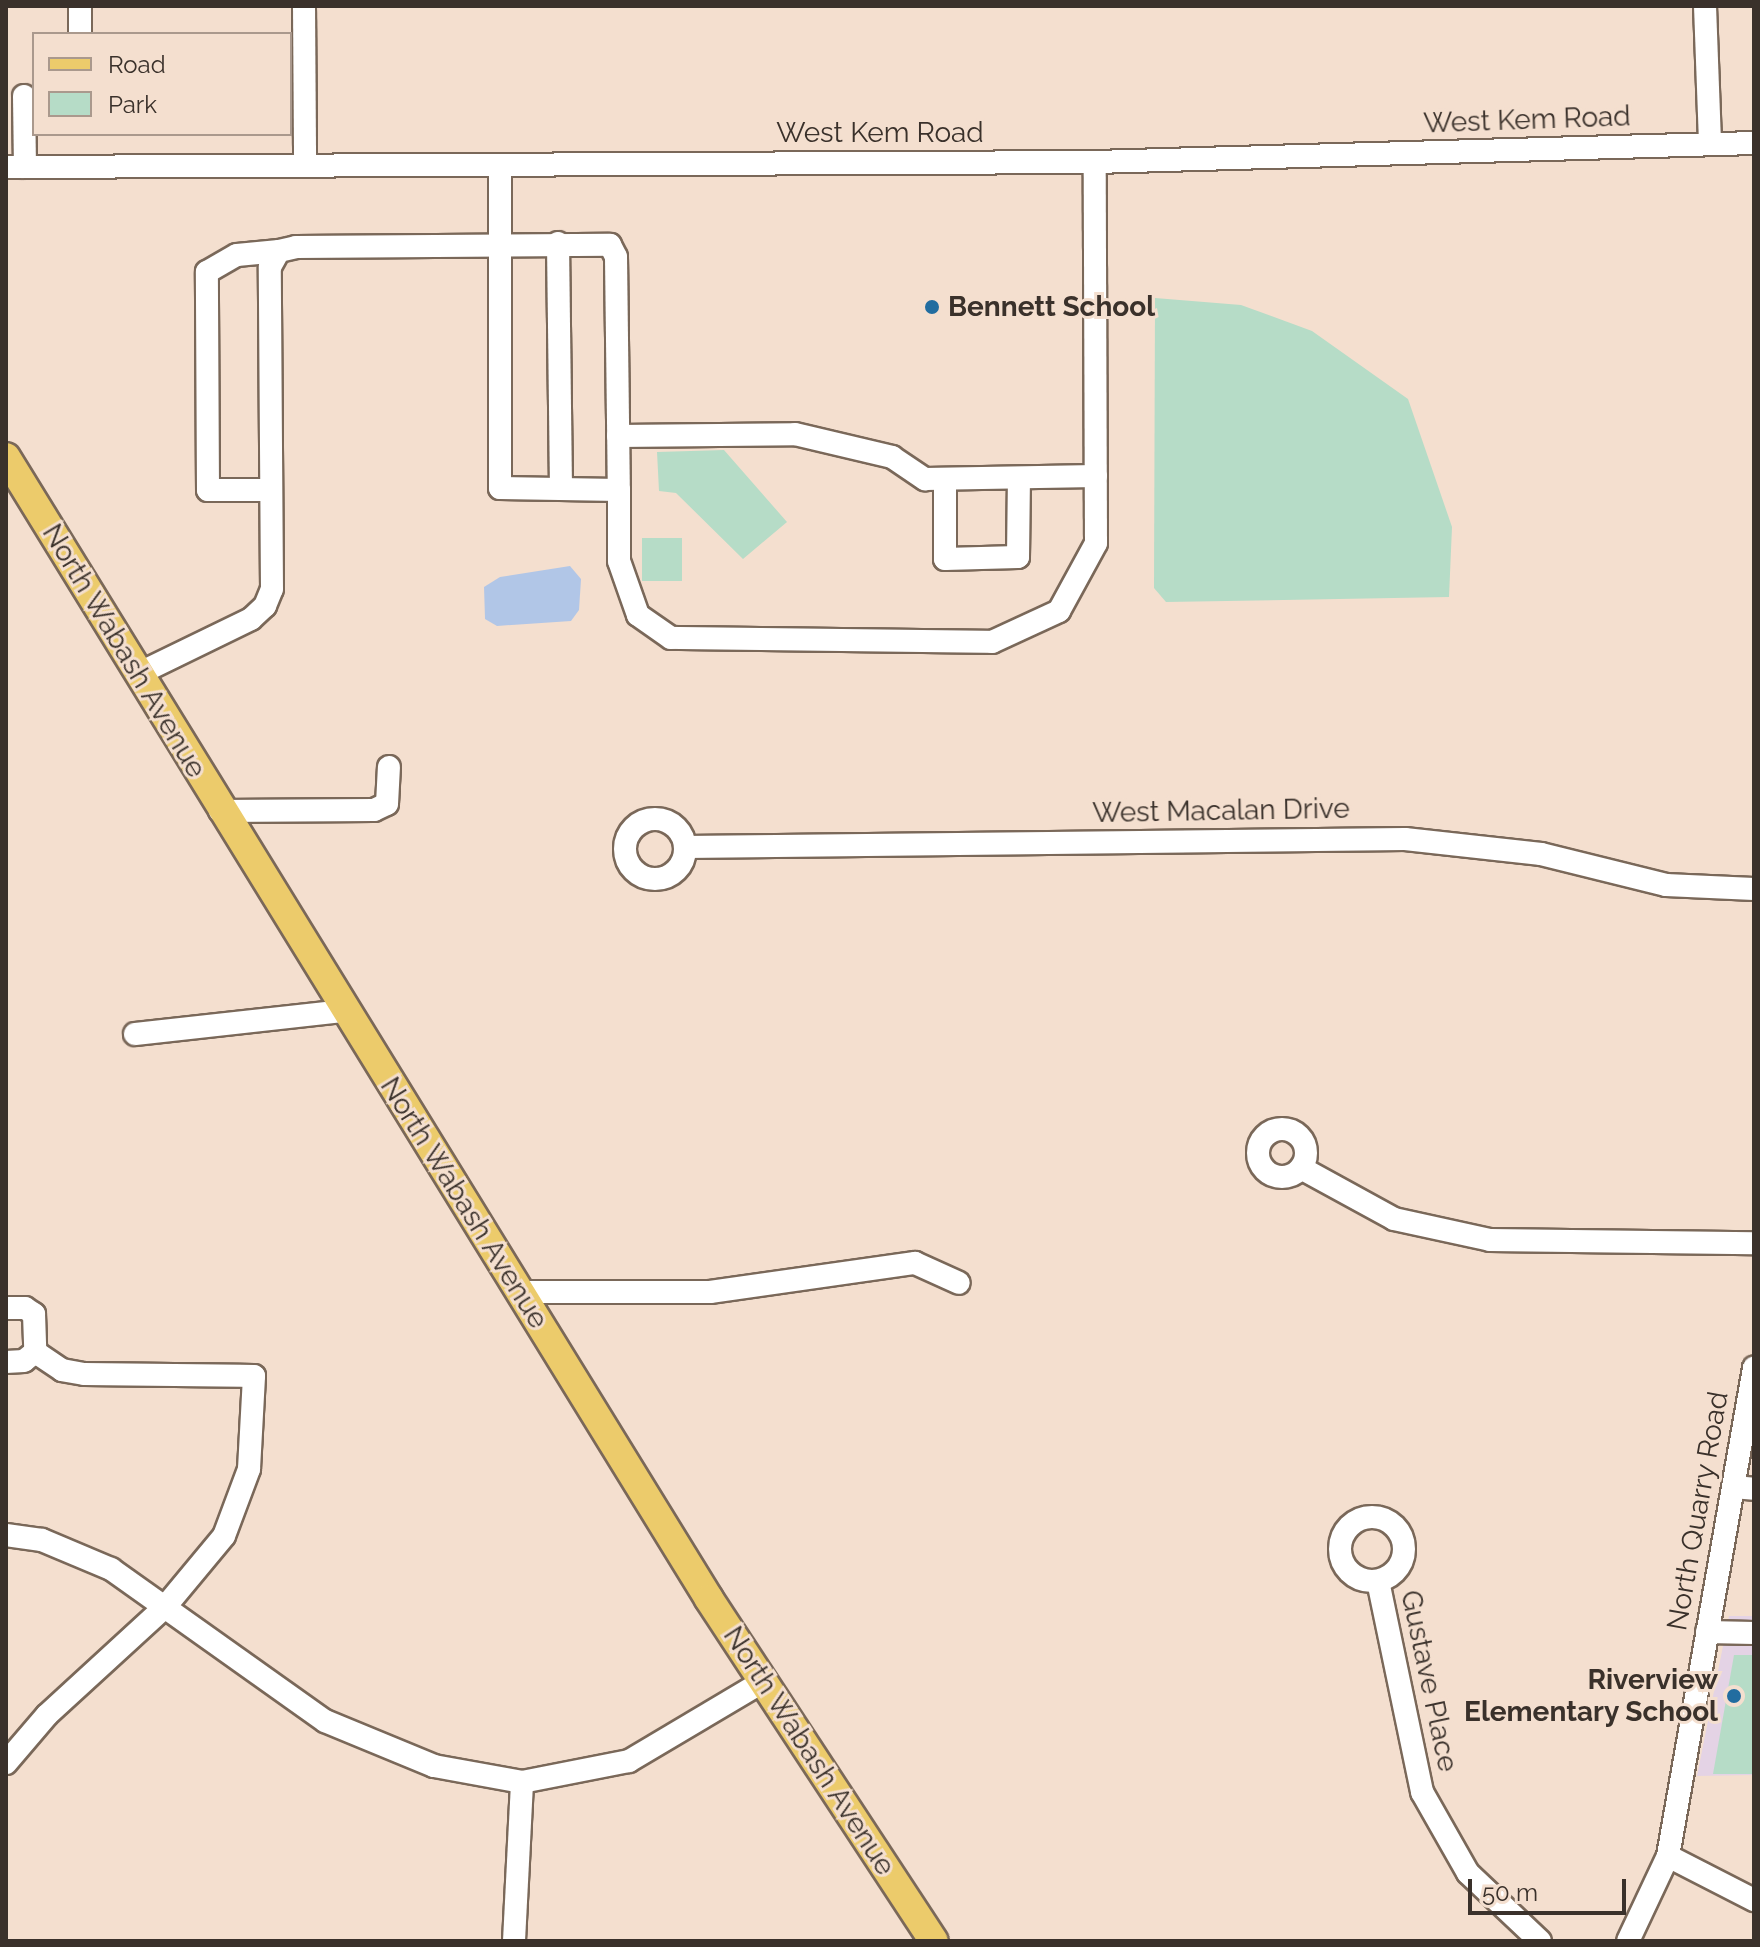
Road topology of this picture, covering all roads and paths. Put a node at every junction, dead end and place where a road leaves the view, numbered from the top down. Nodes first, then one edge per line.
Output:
1 (80, 6) edge
2 (304, 6) edge
3 (1705, 6) edge
4 (80, 32) edge
5 (21, 96) edge
6 (1754, 143) edge
7 (1710, 144) junction
8 (1095, 162) junction
9 (305, 164) junction
10 (500, 165) junction
11 (16, 167) edge
12 (558, 243) junction
13 (500, 244) junction
14 (279, 251) junction
15 (618, 436) junction
16 (6, 457) edge
17 (1096, 476) junction
18 (1019, 478) junction
19 (945, 479) junction
20 (561, 489) junction
21 (271, 490) junction
22 (619, 490) junction
23 (138, 674) junction
24 (389, 767) dead end
25 (220, 811) junction
26 (685, 847) dead end
27 (1754, 889) edge
28 (345, 1011) junction
29 (135, 1034) dead end
30 (1301, 1168) dead end
31 (1754, 1243) edge
32 (959, 1283) dead end
33 (519, 1292) junction
34 (6, 1308) edge
35 (35, 1352) junction
36 (6, 1362) edge
37 (1754, 1368) edge
38 (1744, 1488) edge
39 (6, 1535) edge
40 (1378, 1581) dead end
41 (165, 1607) junction
42 (1707, 1632) junction
43 (1754, 1633) edge
44 (762, 1682) junction
45 (6, 1763) edge
46 (522, 1782) junction
47 (1668, 1856) junction
48 (1754, 1900) edge
49 (514, 1941) edge
50 (934, 1941) edge
51 (1540, 1941) edge
52 (1628, 1941) edge

1 - 4 street
2 - 9 street
3 - 7 street
5 - 11 street
6 - 7 street, West Kem Road
7 - 8 street, West Kem Road
8 - 10 street, West Kem Road
8 - 17 street
9 - 10 street, West Kem Road
9 - 11 street, West Kem Road
10 - 13 street
12 - 13 street
12 - 15 street
12 - 20 street
13 - 14 street
13 - 20 street
14 - 21 street
14 - 21 street
15 - 19 street
15 - 22 street
16 - 23 main road, North Wabash Avenue
17 - 18 street
17 - 22 street
18 - 19 street
18 - 19 street
20 - 22 street
21 - 23 street
23 - 25 main road, North Wabash Avenue
24 - 25 street
25 - 28 main road, North Wabash Avenue
26 - 27 street, West Macalan Drive
28 - 29 street
28 - 33 main road, North Wabash Avenue
30 - 31 street
32 - 33 street
33 - 44 main road, North Wabash Avenue
34 - 35 street
35 - 36 street
35 - 41 street
37 - 38 street, North Quarry Road
38 - 42 street, North Quarry Road
39 - 41 street
40 - 51 street, Gustave Place
41 - 45 street
41 - 46 street
42 - 43 street
42 - 47 street, North Quarry Road
44 - 46 street
44 - 50 main road, North Wabash Avenue
46 - 49 street
47 - 48 street
47 - 52 street, North Quarry Road

